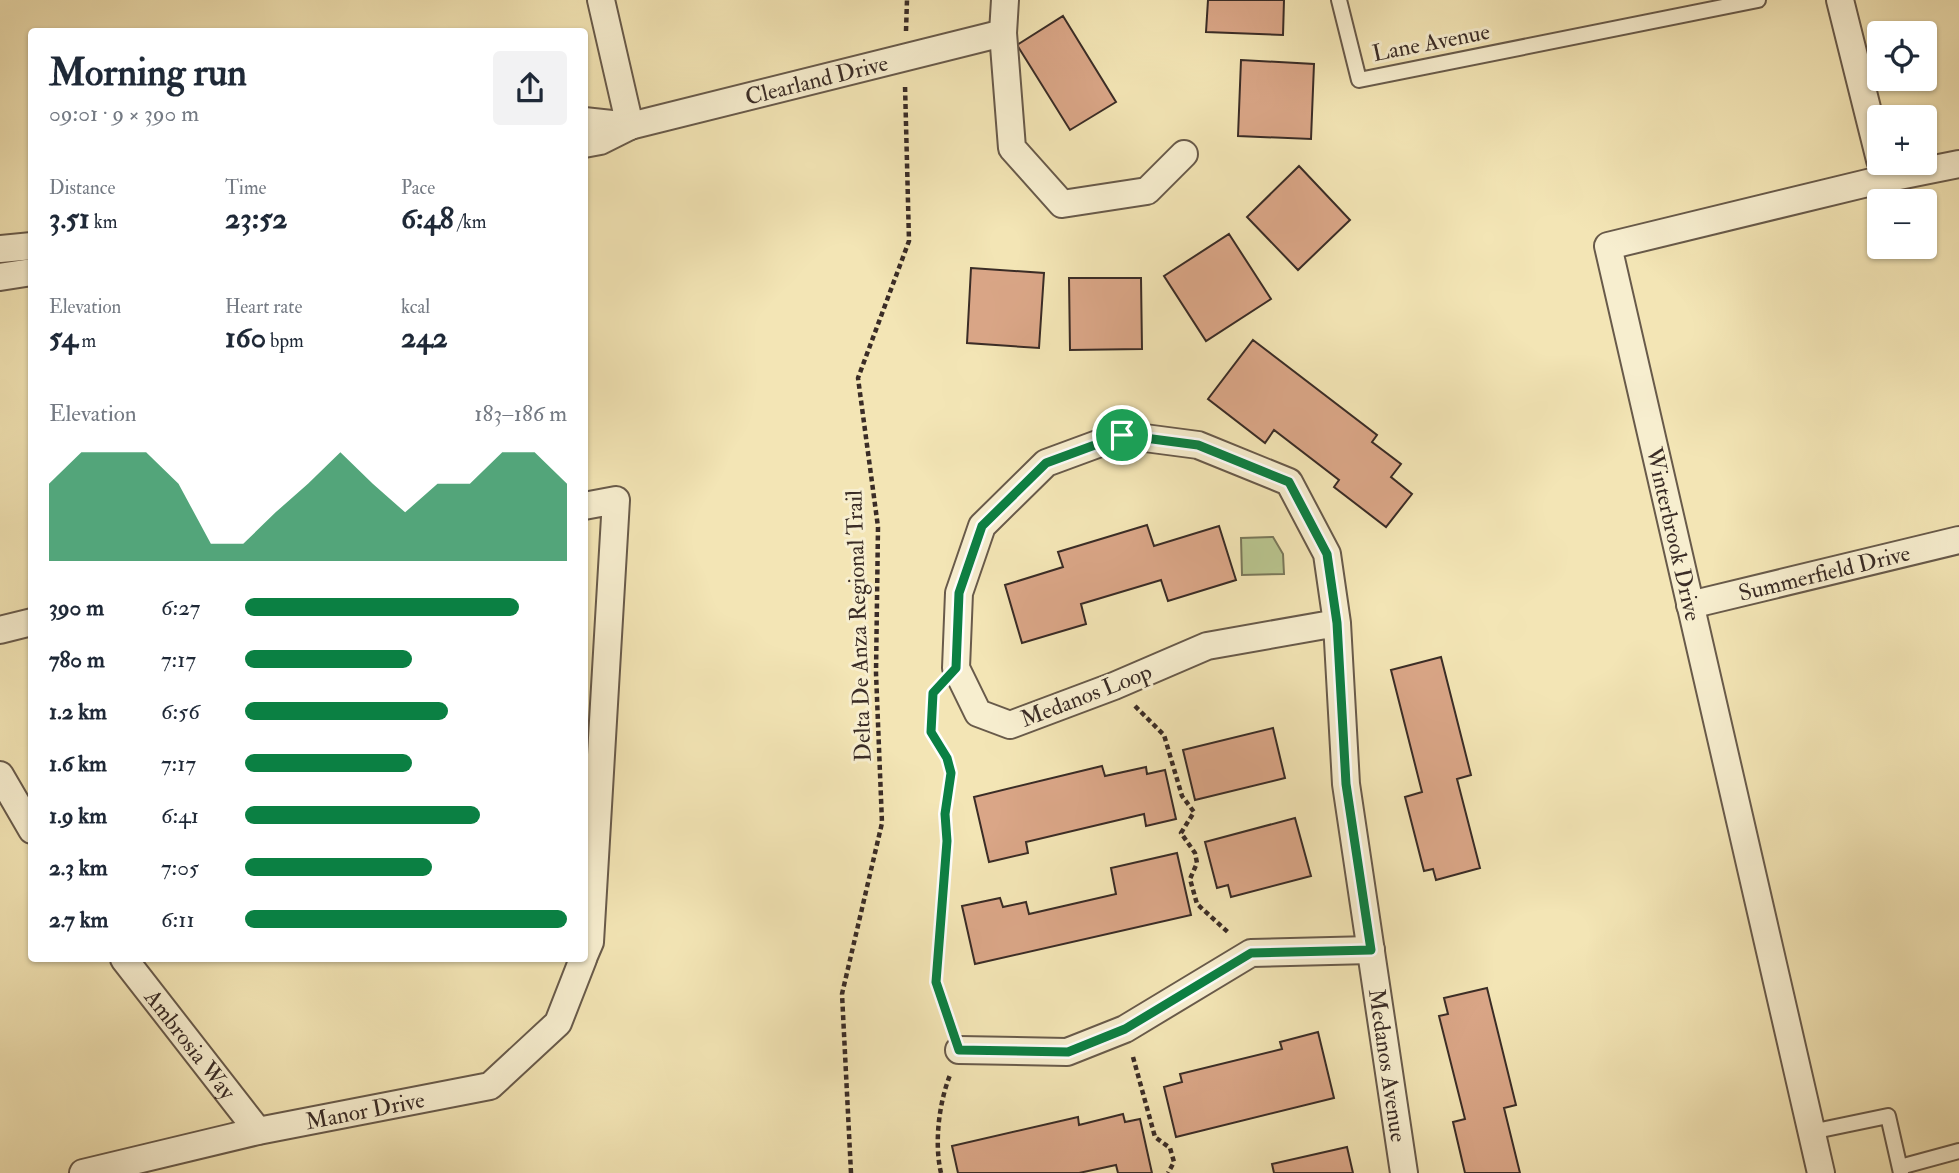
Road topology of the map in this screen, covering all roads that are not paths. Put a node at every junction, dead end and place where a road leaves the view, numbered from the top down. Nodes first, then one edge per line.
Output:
1 (601, 0) edge
2 (1005, 0) edge
3 (1339, 0) edge
4 (1758, 0) edge
5 (1840, 0) edge
6 (1003, 33) junction
7 (1867, 110) edge
8 (588, 122) edge
9 (630, 127) junction
10 (588, 143) edge
11 (1184, 154) dead end
12 (1959, 164) edge
13 (1937, 165) edge
14 (1867, 171) edge
15 (28, 246) edge
16 (0, 250) edge
17 (28, 273) edge
18 (0, 277) edge
19 (588, 505) edge
20 (1959, 540) edge
21 (1690, 605) junction
22 (28, 623) edge
23 (1337, 623) junction
24 (0, 630) edge
25 (0, 775) edge
26 (28, 823) edge
27 (588, 947) edge
28 (1371, 950) junction
29 (126, 962) edge
30 (582, 962) edge
31 (959, 1050) road end
32 (258, 1131) junction
33 (1811, 1132) junction
34 (1959, 1151) edge
35 (1901, 1170) edge
36 (83, 1173) edge
37 (1404, 1173) edge
38 (1821, 1173) edge

1 - 9 street
2 - 6 street
3 - 4 lane, Lane Avenue
5 - 7 street
6 - 9 street, Clearland Drive
6 - 11 street
8 - 9 street, Clearland Drive
9 - 10 street, Clearland Drive
12 - 13 street, Winterbrook Drive
14 - 21 street, Winterbrook Drive
15 - 16 street
17 - 18 street
19 - 27 street, Manor Drive
20 - 21 street, Summerfield Drive
21 - 33 street, Winterbrook Drive
22 - 24 street
23 - 23 street, Medanos Loop
23 - 28 street, Medanos Avenue
25 - 26 street
28 - 31 street
28 - 37 street, Medanos Avenue
29 - 32 street, Ambrosia Way
30 - 32 street, Manor Drive
32 - 36 street, Manor Drive
33 - 35 lane
33 - 38 street, Winterbrook Drive
34 - 35 lane

